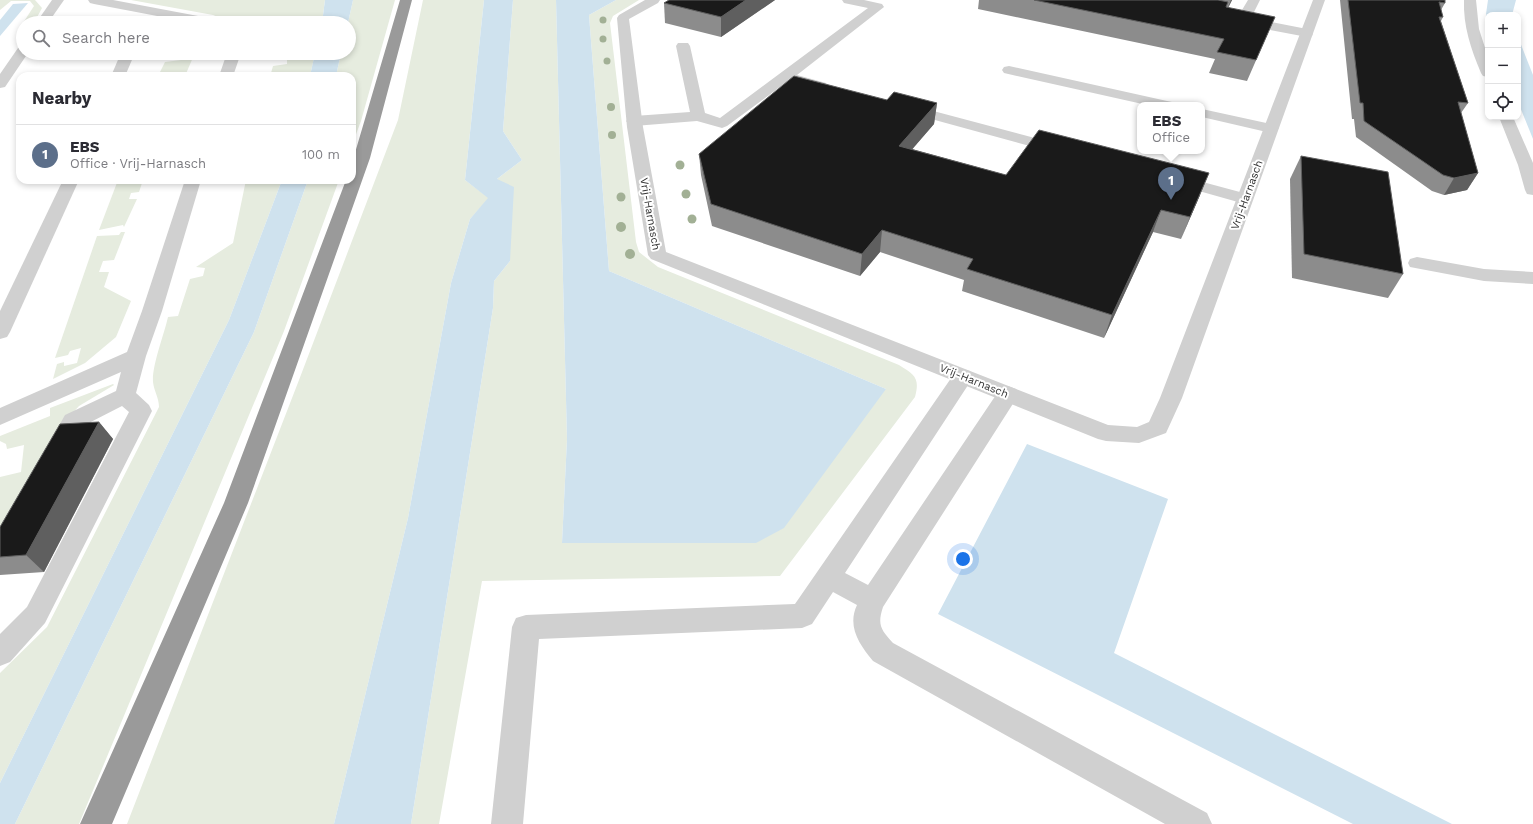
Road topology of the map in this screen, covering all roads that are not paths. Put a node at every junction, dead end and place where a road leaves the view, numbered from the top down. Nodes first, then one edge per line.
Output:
1 (58, 0) edge
2 (94, 0) edge
3 (406, 0) edge
4 (654, 0) edge
5 (848, 0) edge
6 (1254, 0) edge
7 (1319, 0) edge
8 (1470, 0) edge
9 (146, 10) junction
10 (47, 16) edge
11 (144, 16) edge
12 (177, 16) edge
13 (1228, 18) edge
14 (1243, 21) junction
15 (1307, 33) junction
16 (683, 46) dead end
17 (17, 60) edge
18 (125, 60) edge
19 (232, 60) edge
20 (1485, 65) edge
21 (1009, 70) dead end
22 (120, 72) edge
23 (227, 72) edge
24 (786, 76) junction
25 (0, 84) edge
26 (832, 89) edge
27 (1153, 102) edge
28 (893, 105) edge
29 (1205, 114) edge
30 (698, 116) junction
31 (1507, 120) edge
32 (634, 121) junction
33 (1271, 128) junction
34 (1077, 154) edge
35 (356, 174) edge
36 (1161, 176) edge
37 (69, 184) edge
38 (192, 184) edge
39 (353, 184) edge
40 (1533, 190) edge
41 (1245, 198) junction
42 (1417, 263) dead end
43 (1533, 278) edge
44 (0, 332) edge
45 (136, 356) junction
46 (963, 376) junction
47 (1008, 394) junction
48 (125, 395) junction
49 (0, 417) edge
50 (46, 468) edge
51 (828, 577) junction
52 (873, 600) junction
53 (0, 653) edge
54 (96, 824) edge
55 (508, 824) edge
56 (1196, 824) edge

1 - 10 street
2 - 9 street
3 - 35 highway
4 - 32 street, Vrij-Harnasch
5 - 24 street
6 - 14 street
7 - 15 street, Vrij-Harnasch
8 - 20 street
9 - 11 street
9 - 12 street
13 - 14 street
14 - 15 street
15 - 33 street, Vrij-Harnasch
16 - 30 street
17 - 25 street
18 - 22 street
19 - 23 street
21 - 27 street
24 - 26 street
24 - 30 street
28 - 34 street
29 - 33 street
30 - 32 street
31 - 40 street
32 - 46 street, Vrij-Harnasch
33 - 41 street, Vrij-Harnasch
36 - 41 street
37 - 44 street
38 - 45 street
39 - 54 highway
41 - 47 street, Vrij-Harnasch
42 - 43 street
45 - 48 street
45 - 49 street
46 - 47 street, Vrij-Harnasch
46 - 51 street
47 - 52 street
48 - 50 street
48 - 53 street
51 - 52 street
51 - 55 street
52 - 56 street

